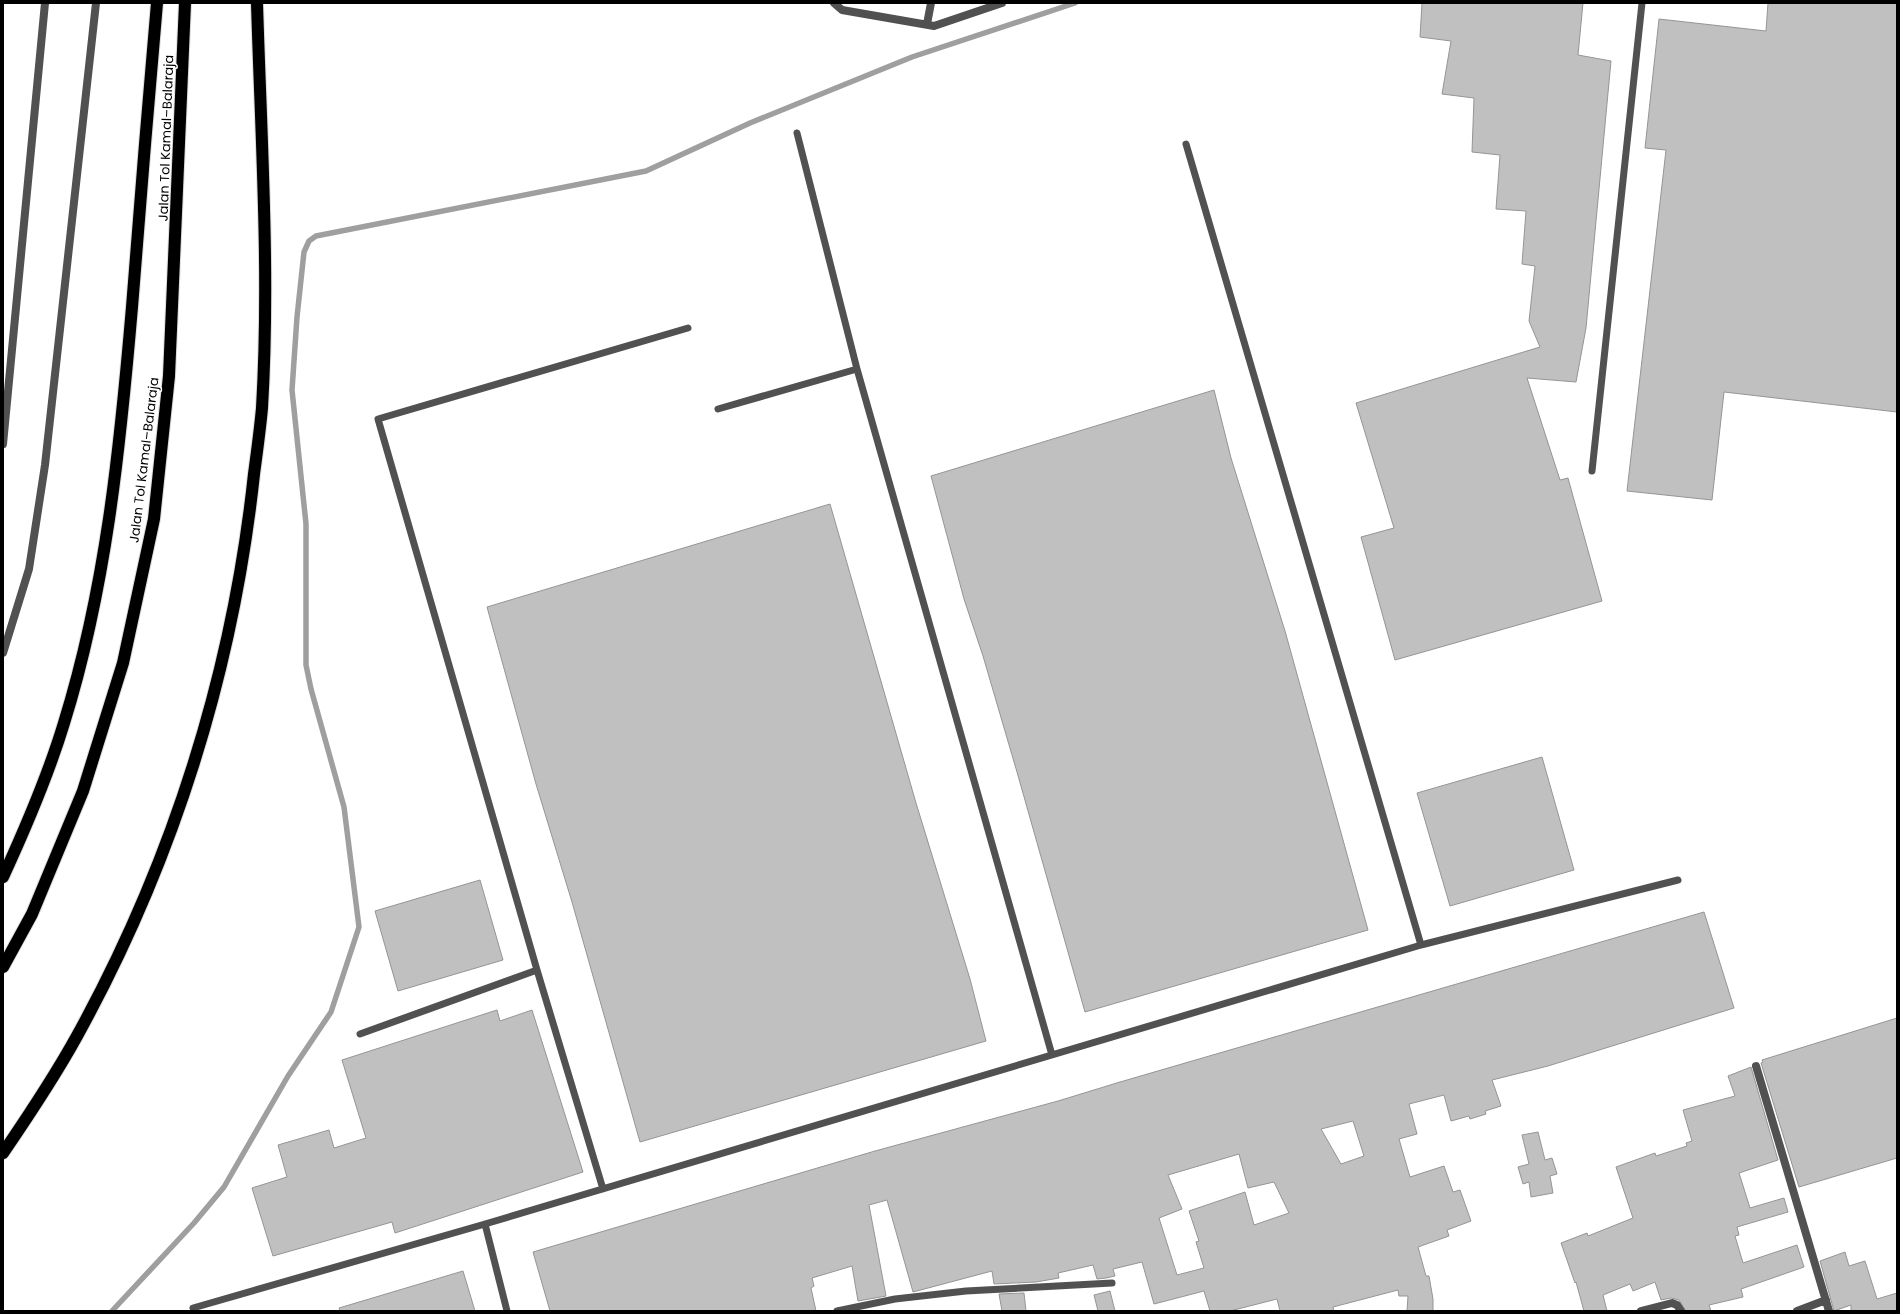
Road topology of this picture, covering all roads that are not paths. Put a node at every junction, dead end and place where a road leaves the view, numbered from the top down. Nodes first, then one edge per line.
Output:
1 (45, 3) edge
2 (96, 3) edge
3 (158, 3) edge
4 (185, 3) edge
5 (257, 3) edge
6 (834, 3) edge
7 (931, 3) edge
8 (1002, 3) edge
9 (1642, 3) edge
10 (927, 24) junction
11 (797, 133) dead end
12 (1186, 144) dead end
13 (688, 328) dead end
14 (857, 369) junction
15 (718, 409) dead end
16 (3, 444) edge
17 (1592, 470) dead end
18 (3, 653) edge
19 (3, 877) edge
20 (1678, 880) dead end
21 (1421, 945) junction
22 (3, 967) edge
23 (537, 970) junction
24 (360, 1034) dead end
25 (1052, 1055) junction
26 (1756, 1066) dead end
27 (3, 1153) edge
28 (603, 1189) junction
29 (485, 1224) junction
30 (1112, 1283) dead end
31 (1826, 1300) junction
32 (193, 1308) dead end
33 (507, 1311) edge
34 (837, 1311) edge
35 (1641, 1311) edge
36 (1681, 1311) edge
37 (1797, 1311) edge
38 (1829, 1311) edge

1 - 16 street
2 - 18 street
3 - 19 highway
4 - 22 highway, Jalan Tol Kamal–Balaraja
5 - 27 highway
6 - 10 street
7 - 10 street
8 - 10 street
9 - 17 lane
11 - 14 lane
12 - 21 lane
13 - 23 lane
14 - 15 lane
14 - 25 lane
20 - 21 lane
21 - 25 lane
23 - 24 lane
23 - 28 lane
25 - 28 lane
26 - 31 street
28 - 29 lane
29 - 32 lane
29 - 33 lane
30 - 34 lane
31 - 37 street
31 - 38 street
35 - 36 street

